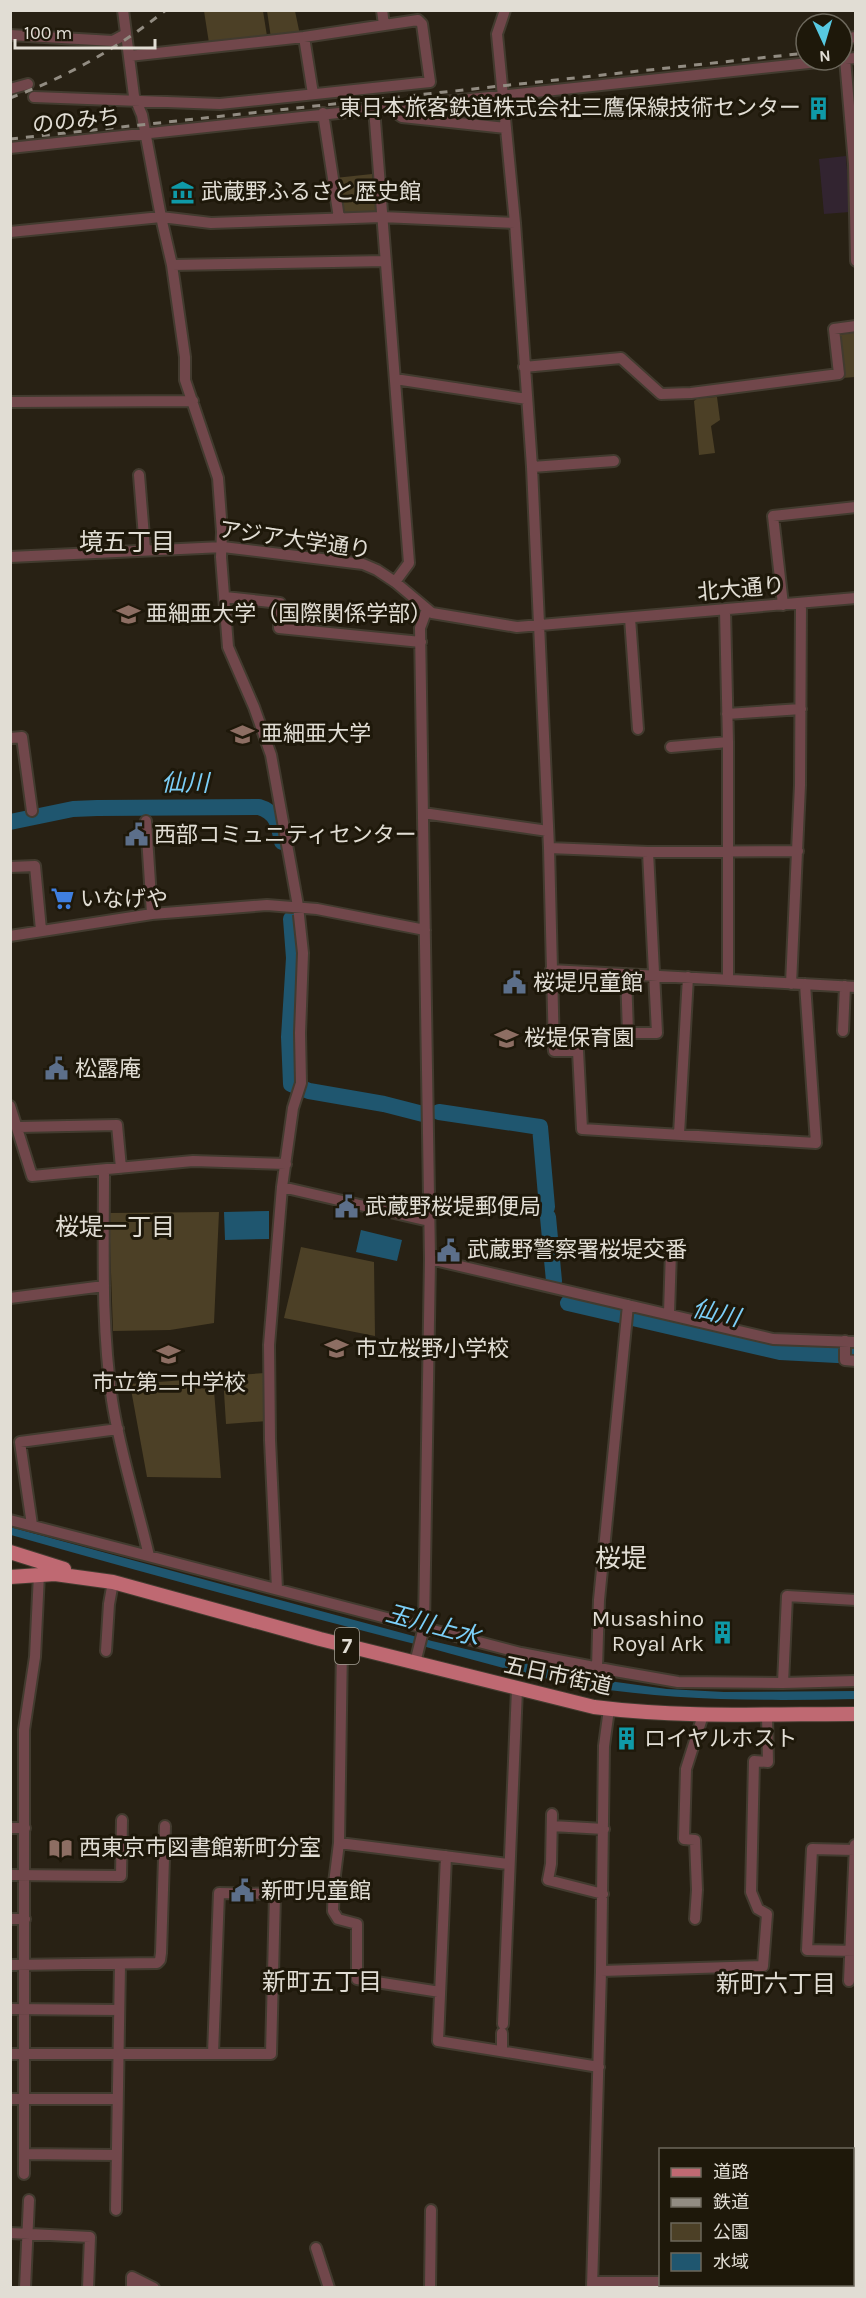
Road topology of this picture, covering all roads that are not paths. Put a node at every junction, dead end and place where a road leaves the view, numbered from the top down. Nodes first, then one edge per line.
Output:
1 (123, 10) edge
2 (382, 10) edge
3 (505, 10) edge
4 (384, 25) junction
5 (126, 34) junction
6 (10, 35) edge
7 (304, 37) junction
8 (129, 56) junction
9 (794, 64) edge
10 (847, 72) edge
11 (28, 84) dead end
12 (10, 89) edge
13 (313, 94) junction
14 (503, 94) junction
15 (34, 97) dead end
16 (137, 100) junction
17 (397, 105) junction
18 (374, 108) junction
19 (853, 112) edge
20 (324, 113) junction
21 (506, 128) junction
22 (145, 133) junction
23 (10, 148) edge
24 (855, 164) edge
25 (160, 217) junction
26 (382, 217) junction
27 (339, 218) junction
28 (515, 224) junction
29 (10, 232) edge
30 (855, 259) edge
31 (386, 261) junction
32 (172, 265) junction
33 (855, 326) edge
34 (524, 367) junction
35 (395, 379) junction
36 (527, 399) junction
37 (193, 401) junction
38 (10, 402) edge
39 (614, 461) dead end
40 (532, 467) junction
41 (139, 475) dead end
42 (855, 507) edge
43 (223, 547) junction
44 (145, 549) junction
45 (10, 557) edge
46 (395, 582) junction
47 (225, 597) junction
48 (855, 598) edge
49 (801, 603) junction
50 (783, 605) junction
51 (427, 609) junction
52 (725, 610) junction
53 (630, 618) junction
54 (540, 627) junction
55 (421, 642) junction
56 (801, 709) junction
57 (728, 714) junction
58 (638, 729) dead end
59 (10, 738) edge
60 (728, 742) junction
61 (671, 747) dead end
62 (32, 811) dead end
63 (423, 813) junction
64 (146, 821) dead end
65 (548, 831) junction
66 (549, 848) junction
67 (798, 851) junction
68 (648, 852) junction
69 (728, 852) junction
70 (10, 867) edge
71 (298, 906) junction
72 (152, 914) junction
73 (41, 930) junction
74 (425, 930) junction
75 (10, 936) edge
76 (551, 970) junction
77 (626, 974) junction
78 (655, 976) junction
79 (688, 977) junction
80 (728, 980) junction
81 (791, 984) junction
82 (805, 984) junction
83 (850, 987) edge
84 (843, 1031) dead end
85 (10, 1106) edge
86 (19, 1127) junction
87 (679, 1134) junction
88 (286, 1164) junction
89 (122, 1168) junction
90 (104, 1170) junction
91 (282, 1187) junction
92 (429, 1221) junction
93 (671, 1251) dead end
94 (430, 1259) junction
95 (104, 1286) junction
96 (10, 1298) edge
97 (627, 1309) junction
98 (669, 1313) junction
99 (850, 1341) edge
100 (850, 1360) edge
101 (118, 1429) junction
102 (10, 1520) edge
103 (32, 1525) junction
104 (10, 1552) edge
105 (149, 1556) junction
106 (10, 1569) edge
107 (32, 1575) junction
108 (10, 1577) edge
109 (86, 1577) junction
110 (114, 1582) junction
111 (277, 1589) junction
112 (855, 1600) edge
113 (424, 1629) junction
114 (342, 1644) junction
115 (106, 1651) dead end
116 (416, 1658) junction
117 (597, 1668) junction
118 (855, 1682) edge
119 (783, 1683) junction
120 (516, 1689) junction
121 (609, 1709) junction
122 (855, 1714) edge
123 (703, 1715) junction
124 (767, 1715) junction
125 (552, 1814) dead end
126 (122, 1820) dead end
127 (165, 1826) dead end
128 (552, 1826) junction
129 (25, 1827) junction
130 (10, 1828) edge
131 (604, 1829) junction
132 (339, 1842) junction
133 (855, 1845) edge
134 (855, 1850) edge
135 (446, 1857) junction
136 (508, 1864) junction
137 (10, 1875) edge
138 (25, 1875) junction
139 (855, 1892) edge
140 (603, 1894) junction
141 (10, 1919) edge
142 (25, 1919) junction
143 (695, 1919) dead end
144 (853, 1951) edge
145 (120, 1964) junction
146 (10, 1965) edge
147 (25, 1965) junction
148 (601, 1971) junction
149 (849, 1982) dead end
150 (440, 1992) junction
151 (10, 2009) edge
152 (25, 2009) junction
153 (119, 2010) junction
154 (502, 2051) junction
155 (10, 2054) edge
156 (24, 2054) junction
157 (117, 2054) junction
158 (213, 2054) junction
159 (599, 2067) junction
160 (10, 2099) edge
161 (24, 2099) junction
162 (116, 2099) junction
163 (24, 2154) junction
164 (116, 2155) junction
165 (24, 2174) dead end
166 (30, 2200) dead end
167 (116, 2210) dead end
168 (431, 2211) dead end
169 (10, 2233) edge
170 (28, 2233) junction
171 (316, 2248) dead end
172 (659, 2282) edge
173 (592, 2285) edge
174 (25, 2288) edge
175 (88, 2288) edge
176 (132, 2288) edge
177 (154, 2288) edge
178 (329, 2288) edge
179 (430, 2288) edge

1 - 5 street
2 - 4 street
3 - 14 street
4 - 7 street
4 - 13 street
5 - 6 street
5 - 8 street
7 - 8 street
7 - 13 street
8 - 16 street
9 - 14 street, ののみち
10 - 19 street
11 - 12 street
13 - 16 street
14 - 17 street, ののみち
14 - 21 street
15 - 16 street
16 - 22 street
17 - 18 street, ののみち
17 - 21 street
18 - 20 street, ののみち
18 - 26 street
19 - 24 street
20 - 22 street, ののみち
20 - 27 street
21 - 28 street
22 - 23 street, ののみち
22 - 25 street
24 - 30 street
25 - 27 street
25 - 29 street
25 - 32 street
26 - 27 street
26 - 28 street
26 - 31 street
28 - 34 street
31 - 32 street
31 - 35 street
32 - 37 street
33 - 34 street
34 - 36 street
35 - 36 street
35 - 46 street
36 - 40 street
37 - 38 street
37 - 43 street
39 - 40 street
40 - 54 street
41 - 44 street
42 - 50 street
43 - 44 street, アジア大学通り
43 - 46 street, アジア大学通り
43 - 47 street
44 - 45 street, アジア大学通り
46 - 51 street, アジア大学通り
47 - 55 street
47 - 71 street
48 - 49 street, 北大通り
49 - 50 street, 北大通り
49 - 56 street
50 - 52 street, 北大通り
51 - 54 street, アジア大学通り
51 - 55 street
52 - 53 street, 北大通り
52 - 57 street
53 - 54 street, アジア大学通り
53 - 58 street
54 - 65 street
55 - 63 street
56 - 57 street
56 - 67 street
57 - 60 street
59 - 62 street
60 - 61 street
60 - 69 street
63 - 65 street
63 - 74 street
64 - 72 street
65 - 66 street
66 - 68 street
66 - 76 street
67 - 69 street
67 - 81 street
68 - 69 street
68 - 78 street
69 - 80 street
70 - 73 street
71 - 72 street
71 - 74 street
71 - 88 street
72 - 73 street
73 - 75 street
74 - 92 street
76 - 77 street
76 - 87 street
77 - 78 street
77 - 78 street
78 - 79 street
79 - 80 street
79 - 87 street
80 - 81 street
81 - 82 street
82 - 83 street
82 - 87 street
83 - 84 street
85 - 86 street
86 - 89 street
86 - 90 street
88 - 89 street
88 - 91 street
89 - 90 street
90 - 95 street
91 - 92 street
91 - 111 street
92 - 94 street
93 - 98 street
94 - 97 street
94 - 113 street
95 - 96 street
95 - 101 street
97 - 98 street
97 - 117 street
98 - 99 street
99 - 100 street
101 - 103 street
101 - 105 street
102 - 103 street
103 - 105 street
104 - 109 main road, 五日市街道 / 7
105 - 111 street
106 - 107 main road
107 - 108 main road, 五日市街道 / 7
107 - 109 main road, 五日市街道 / 7
107 - 129 street
109 - 110 main road, 五日市街道 / 7
110 - 114 main road, 五日市街道 / 7
110 - 115 street
111 - 113 street
112 - 119 street
113 - 116 street
113 - 117 street
114 - 116 main road, 五日市街道 / 7
114 - 132 street
116 - 120 main road, 五日市街道 / 7
117 - 119 street
118 - 119 street
120 - 121 main road, 五日市街道 / 7
120 - 136 street
121 - 123 main road, 五日市街道 / 7
121 - 131 street
122 - 124 main road, 五日市街道 / 7
123 - 124 main road, 五日市街道 / 7
123 - 143 street
124 - 148 street
125 - 128 street
126 - 138 street
127 - 145 street
128 - 131 street
128 - 140 street
129 - 130 street
129 - 138 street
131 - 140 street
132 - 135 street
132 - 150 street
133 - 134 street
134 - 139 street
134 - 144 street
135 - 136 street
135 - 150 street
136 - 154 street
137 - 138 street
138 - 142 street
139 - 144 street
140 - 148 street
141 - 142 street
142 - 147 street
144 - 149 street
145 - 147 street
145 - 153 street
146 - 147 street
147 - 152 street
148 - 159 street
150 - 154 street
151 - 152 street
152 - 153 street
152 - 156 street
153 - 157 street
154 - 159 street
155 - 156 street
156 - 157 street
156 - 161 street
157 - 158 street
157 - 162 street
158 - 158 street
159 - 173 street
160 - 161 street
161 - 162 street
161 - 163 street
162 - 164 street
163 - 164 street
163 - 165 street
164 - 167 street
166 - 170 street
168 - 179 street
169 - 170 street
170 - 174 street
170 - 175 street
171 - 178 street
172 - 173 street
176 - 177 street

